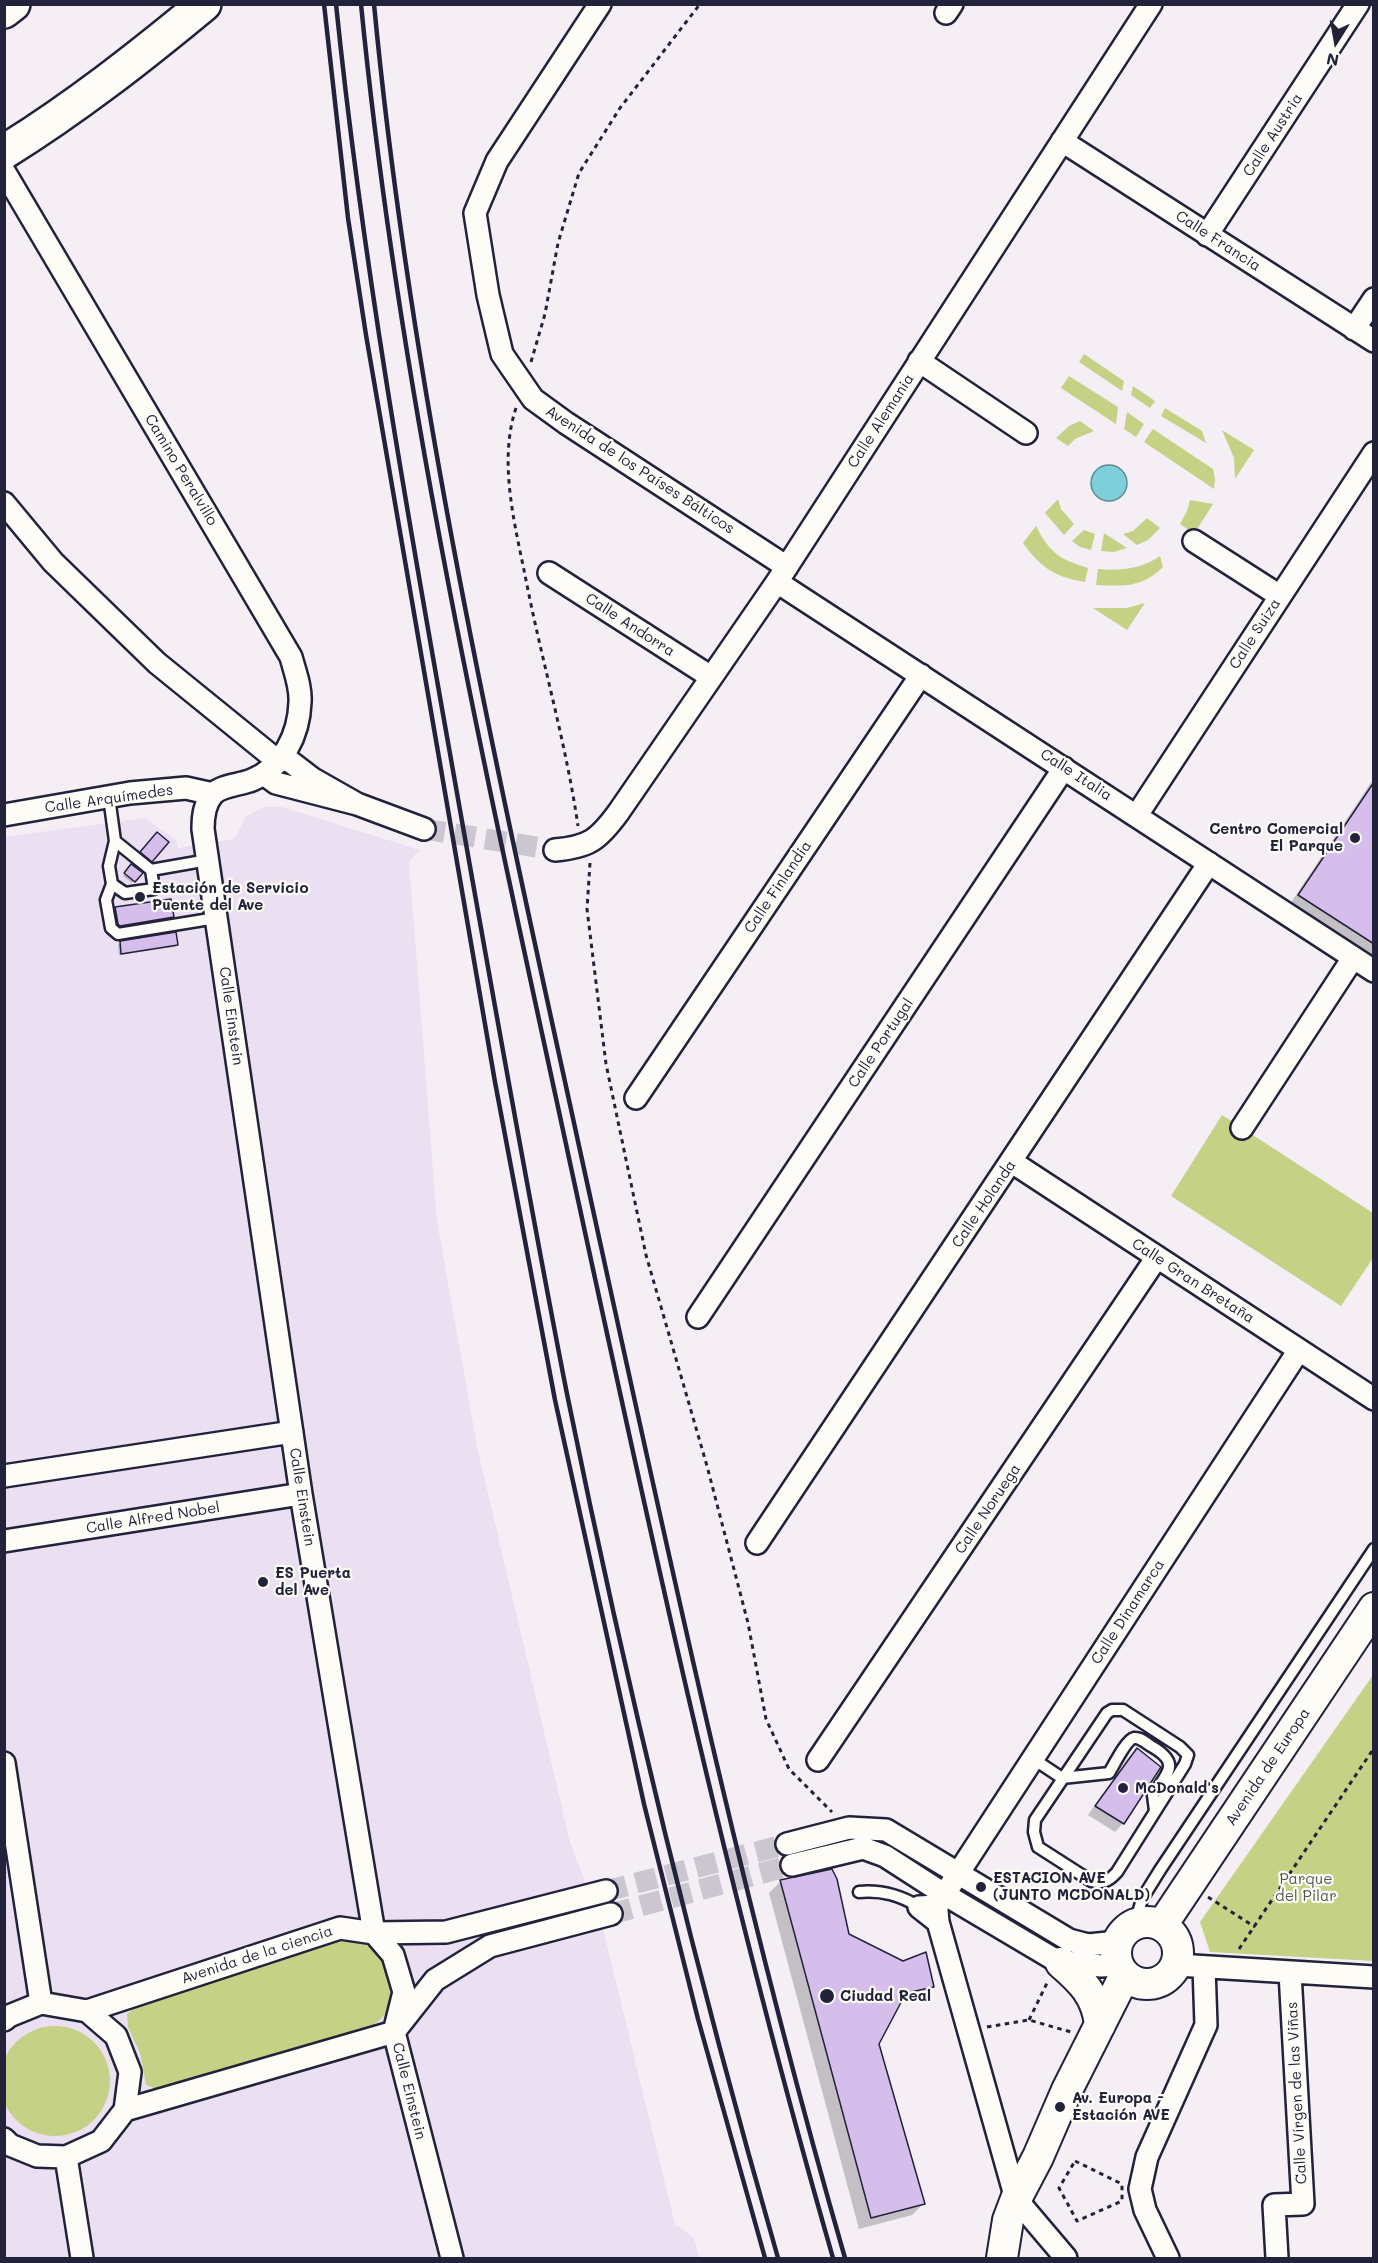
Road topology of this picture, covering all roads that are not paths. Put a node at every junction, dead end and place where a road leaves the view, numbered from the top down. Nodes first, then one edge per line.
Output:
1 (14, 4) edge
2 (204, 4) edge
3 (600, 4) edge
4 (1151, 4) edge
5 (1358, 4) edge
6 (4, 11) edge
7 (1062, 141) junction
8 (4, 152) edge
9 (4, 171) edge
10 (1207, 235) junction
11 (1374, 299) edge
12 (1354, 329) junction
13 (1374, 341) edge
14 (920, 361) junction
15 (1026, 433) dead end
16 (1374, 453) edge
17 (4, 503) edge
18 (1194, 541) dead end
19 (549, 573) dead end
20 (782, 574) junction
21 (1280, 596) junction
22 (921, 675) junction
23 (711, 677) junction
24 (275, 764) junction
25 (1064, 768) junction
26 (213, 794) junction
27 (109, 797) junction
28 (4, 815) edge
29 (1137, 815) junction
30 (424, 829) tunnel mouth
31 (115, 841) junction
32 (555, 850) tunnel mouth
33 (208, 860) junction
34 (1209, 863) junction
35 (151, 870) junction
36 (112, 884) junction
37 (216, 918) junction
38 (1353, 958) junction
39 (1374, 971) edge
40 (636, 1098) dead end
41 (1242, 1128) dead end
42 (1012, 1162) junction
43 (1157, 1257) junction
44 (698, 1317) dead end
45 (1299, 1350) junction
46 (1374, 1399) edge
47 (292, 1432) junction
48 (4, 1476) edge
49 (301, 1494) junction
50 (4, 1541) edge
51 (757, 1543) dead end
52 (1374, 1549) edge
53 (1374, 1608) edge
54 (1374, 1643) edge
55 (1032, 1758) junction
56 (818, 1760) dead end
57 (4, 1763) edge
58 (1062, 1778) junction
59 (1155, 1811) junction
60 (787, 1844) tunnel mouth
61 (792, 1865) tunnel mouth
62 (957, 1873) junction
63 (606, 1891) tunnel mouth
64 (859, 1892) dead end
65 (934, 1907) junction
66 (611, 1914) tunnel mouth
67 (374, 1933) junction
68 (1152, 1950) junction
69 (1059, 1962) junction
70 (1290, 1972) junction
71 (1374, 1977) edge
72 (41, 2003) junction
73 (87, 2011) junction
74 (4, 2020) edge
75 (394, 2032) junction
76 (1097, 2032) junction
77 (125, 2109) junction
78 (6, 2144) edge
79 (66, 2157) junction
80 (1012, 2210) junction
81 (82, 2259) edge
82 (452, 2259) edge
83 (1002, 2259) edge
84 (1015, 2259) edge
85 (1066, 2259) edge
86 (1168, 2259) edge
87 (1277, 2259) edge

1 - 6 highway
2 - 8 highway
3 - 20 street, Avenida de los Países Bálticos
4 - 7 street, Calle Alemania
5 - 10 street, Calle Austria
7 - 10 street, Calle Francia
7 - 14 street, Calle Alemania
9 - 24 street, Camino Peralvillo
10 - 12 street, Calle Francia
11 - 12 street
12 - 13 street, Calle Francia
14 - 15 street
14 - 20 street, Calle Alemania
16 - 21 street, Calle Suiza
17 - 24 street
18 - 21 street
19 - 23 street, Calle Andorra
20 - 22 street, Calle Italia
20 - 23 street, Calle Alemania
21 - 29 street, Calle Suiza
22 - 25 street, Calle Italia
22 - 40 street, Calle Finlandia
23 - 32 street, Calle Alemania
24 - 26 street
24 - 30 street
25 - 29 street, Calle Italia
25 - 44 street, Calle Portugal
26 - 27 street, Calle Arquímedes
26 - 33 street, Calle Einstein
27 - 28 street, Calle Arquímedes
27 - 31 lane
29 - 34 street, Calle Italia
31 - 35 lane
31 - 36 lane
33 - 35 lane
33 - 37 street, Calle Einstein
34 - 38 street, Calle Italia
34 - 42 street, Calle Holanda
35 - 36 lane
36 - 37 lane
37 - 47 street, Calle Einstein
38 - 39 street, Calle Italia
38 - 41 street
42 - 43 street, Calle Gran Bretaña
42 - 51 street, Calle Holanda
43 - 45 street, Calle Gran Bretaña
43 - 56 street, Calle Noruega
45 - 46 street, Calle Gran Bretaña
45 - 55 street, Calle Dinamarca
47 - 48 street
47 - 49 street, Calle Einstein
49 - 50 street, Calle Alfred Nobel
49 - 67 street, Calle Einstein
52 - 68 lane
53 - 68 main road, Avenida de Europa
54 - 68 main road, Avenida de Europa
55 - 58 lane
55 - 62 street, Calle Dinamarca
57 - 72 street
58 - 59 lane
58 - 59 lane
58 - 59 lane
60 - 62 street
61 - 65 street
62 - 65 street, Calle Dinamarca
62 - 68 street
63 - 67 street, Avenida de la ciencia
64 - 65 lane
65 - 69 street
65 - 80 street
66 - 75 street
67 - 73 street, Avenida de la ciencia
67 - 75 street, Calle Einstein
68 - 69 street
68 - 70 street
68 - 76 main road, Avenida de Europa
68 - 86 street
69 - 76 main road
70 - 71 street
70 - 87 street, Calle Vírgen de las Viñas
72 - 73 street
72 - 74 street
73 - 77 street
75 - 77 street
75 - 82 street, Calle Einstein
76 - 80 main road, Avenida de Europa
77 - 79 street
78 - 79 street
79 - 81 street
80 - 83 main road, Avenida de Europa
80 - 84 main road
80 - 85 street

